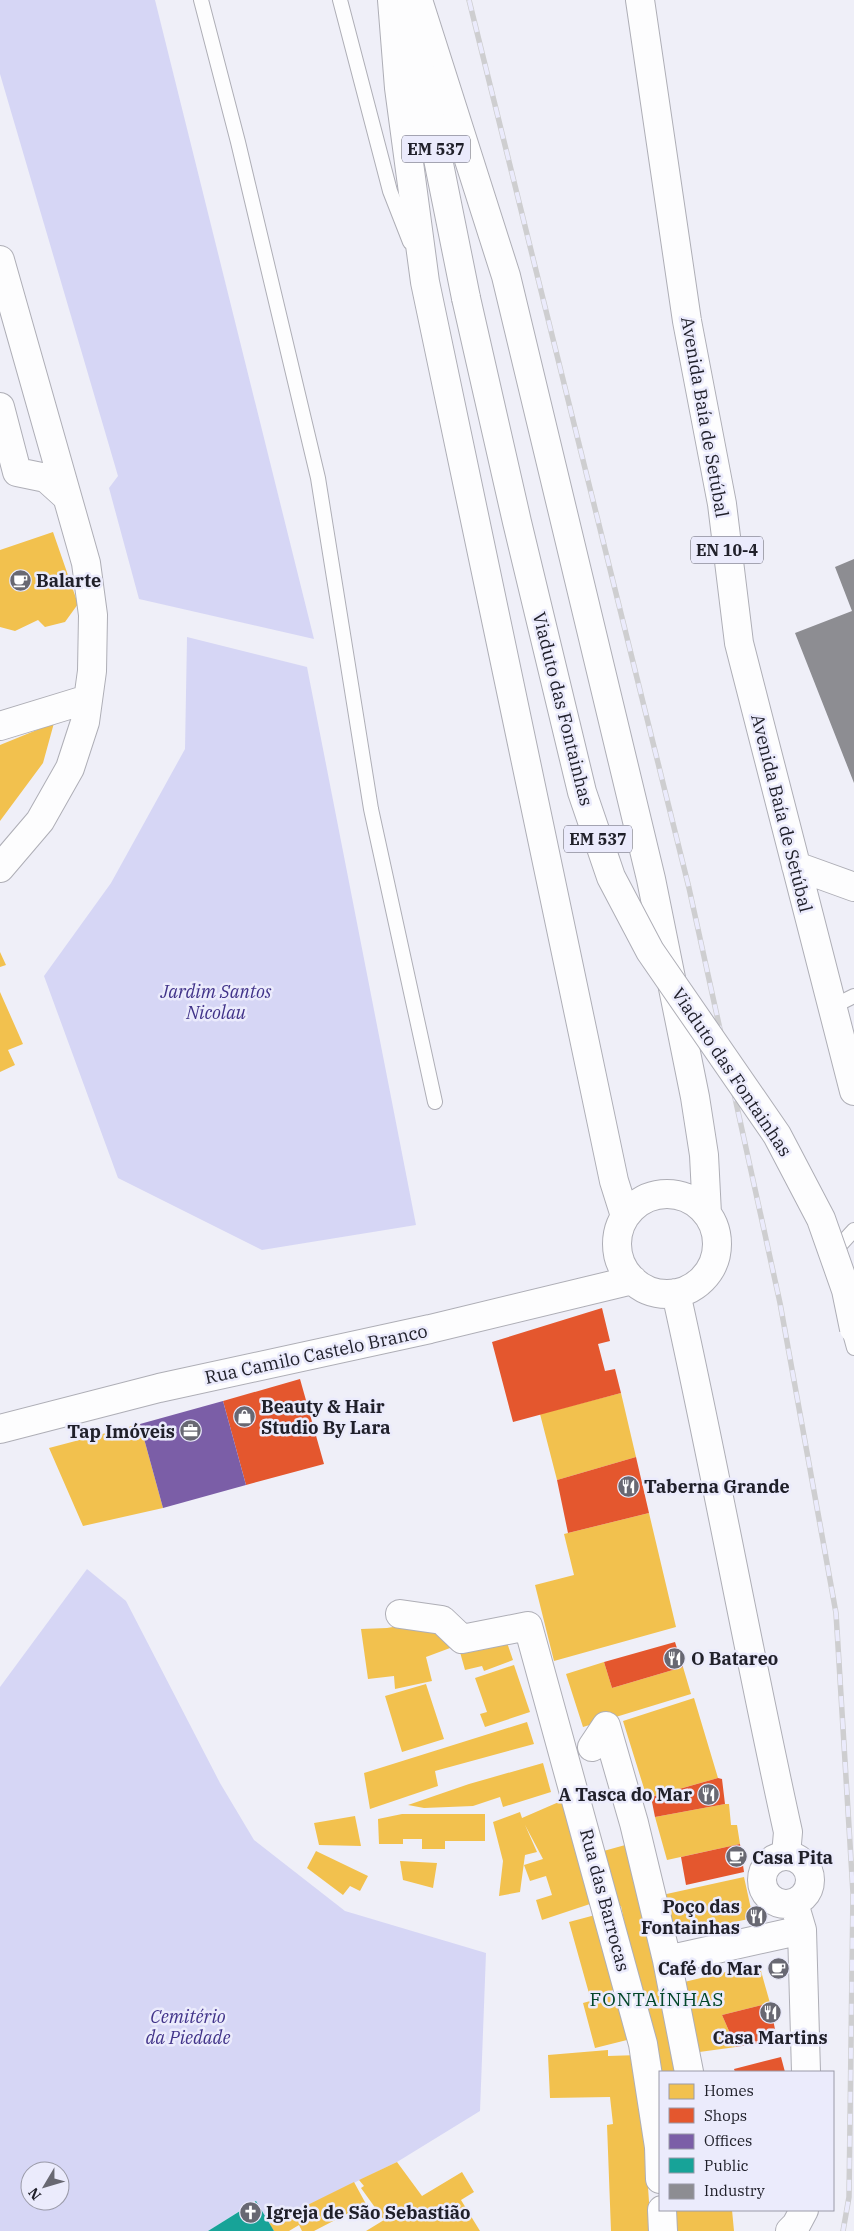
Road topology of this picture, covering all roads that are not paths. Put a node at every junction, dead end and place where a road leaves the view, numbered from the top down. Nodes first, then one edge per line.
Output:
1 (201, 0) edge
2 (340, 0) edge
3 (392, 0) edge
4 (406, 0) edge
5 (418, 0) edge
6 (640, 0) edge
7 (0, 260) edge
8 (425, 282) junction
9 (0, 408) edge
10 (8, 475) edge
11 (67, 497) junction
12 (88, 699) junction
13 (0, 726) edge
14 (796, 866) junction
15 (0, 868) edge
16 (854, 886) edge
17 (843, 1002) edge
18 (854, 1091) edge
19 (435, 1102) dead end
20 (707, 1214) junction
21 (625, 1216) junction
22 (854, 1230) edge
23 (632, 1280) junction
24 (676, 1293) junction
25 (854, 1329) edge
26 (854, 1348) edge
27 (0, 1429) edge
28 (400, 1614) dead end
29 (592, 1747) dead end
30 (786, 1855) junction
31 (794, 1903) junction
32 (802, 1930) junction
33 (667, 1960) junction
34 (689, 2071) edge
35 (806, 2071) edge
36 (659, 2163) edge
37 (662, 2211) edge
38 (663, 2231) edge

1 - 19 lane
2 - 8 lane
3 - 8 street
4 - 25 street, Viaduto das Fontainhas / EM 537, bridge
5 - 20 street
6 - 14 street, Avenida Baía de Setúbal / EN 10-4
7 - 11 street
8 - 21 street
9 - 10 street
10 - 11 street
11 - 12 street
12 - 13 street
12 - 15 street
14 - 16 street
14 - 17 street, Avenida Baía de Setúbal / EN 10-4
17 - 18 street, Avenida Baía de Setúbal / EN 10-4
20 - 21 street
20 - 24 street
21 - 23 street
22 - 26 lane
23 - 24 street
23 - 27 street, Rua Camilo Castelo Branco
24 - 30 street
28 - 36 street, Rua das Barrocas
29 - 33 street
30 - 31 street
30 - 31 street
31 - 32 street
32 - 33 street
32 - 35 street
33 - 34 street
37 - 38 street

